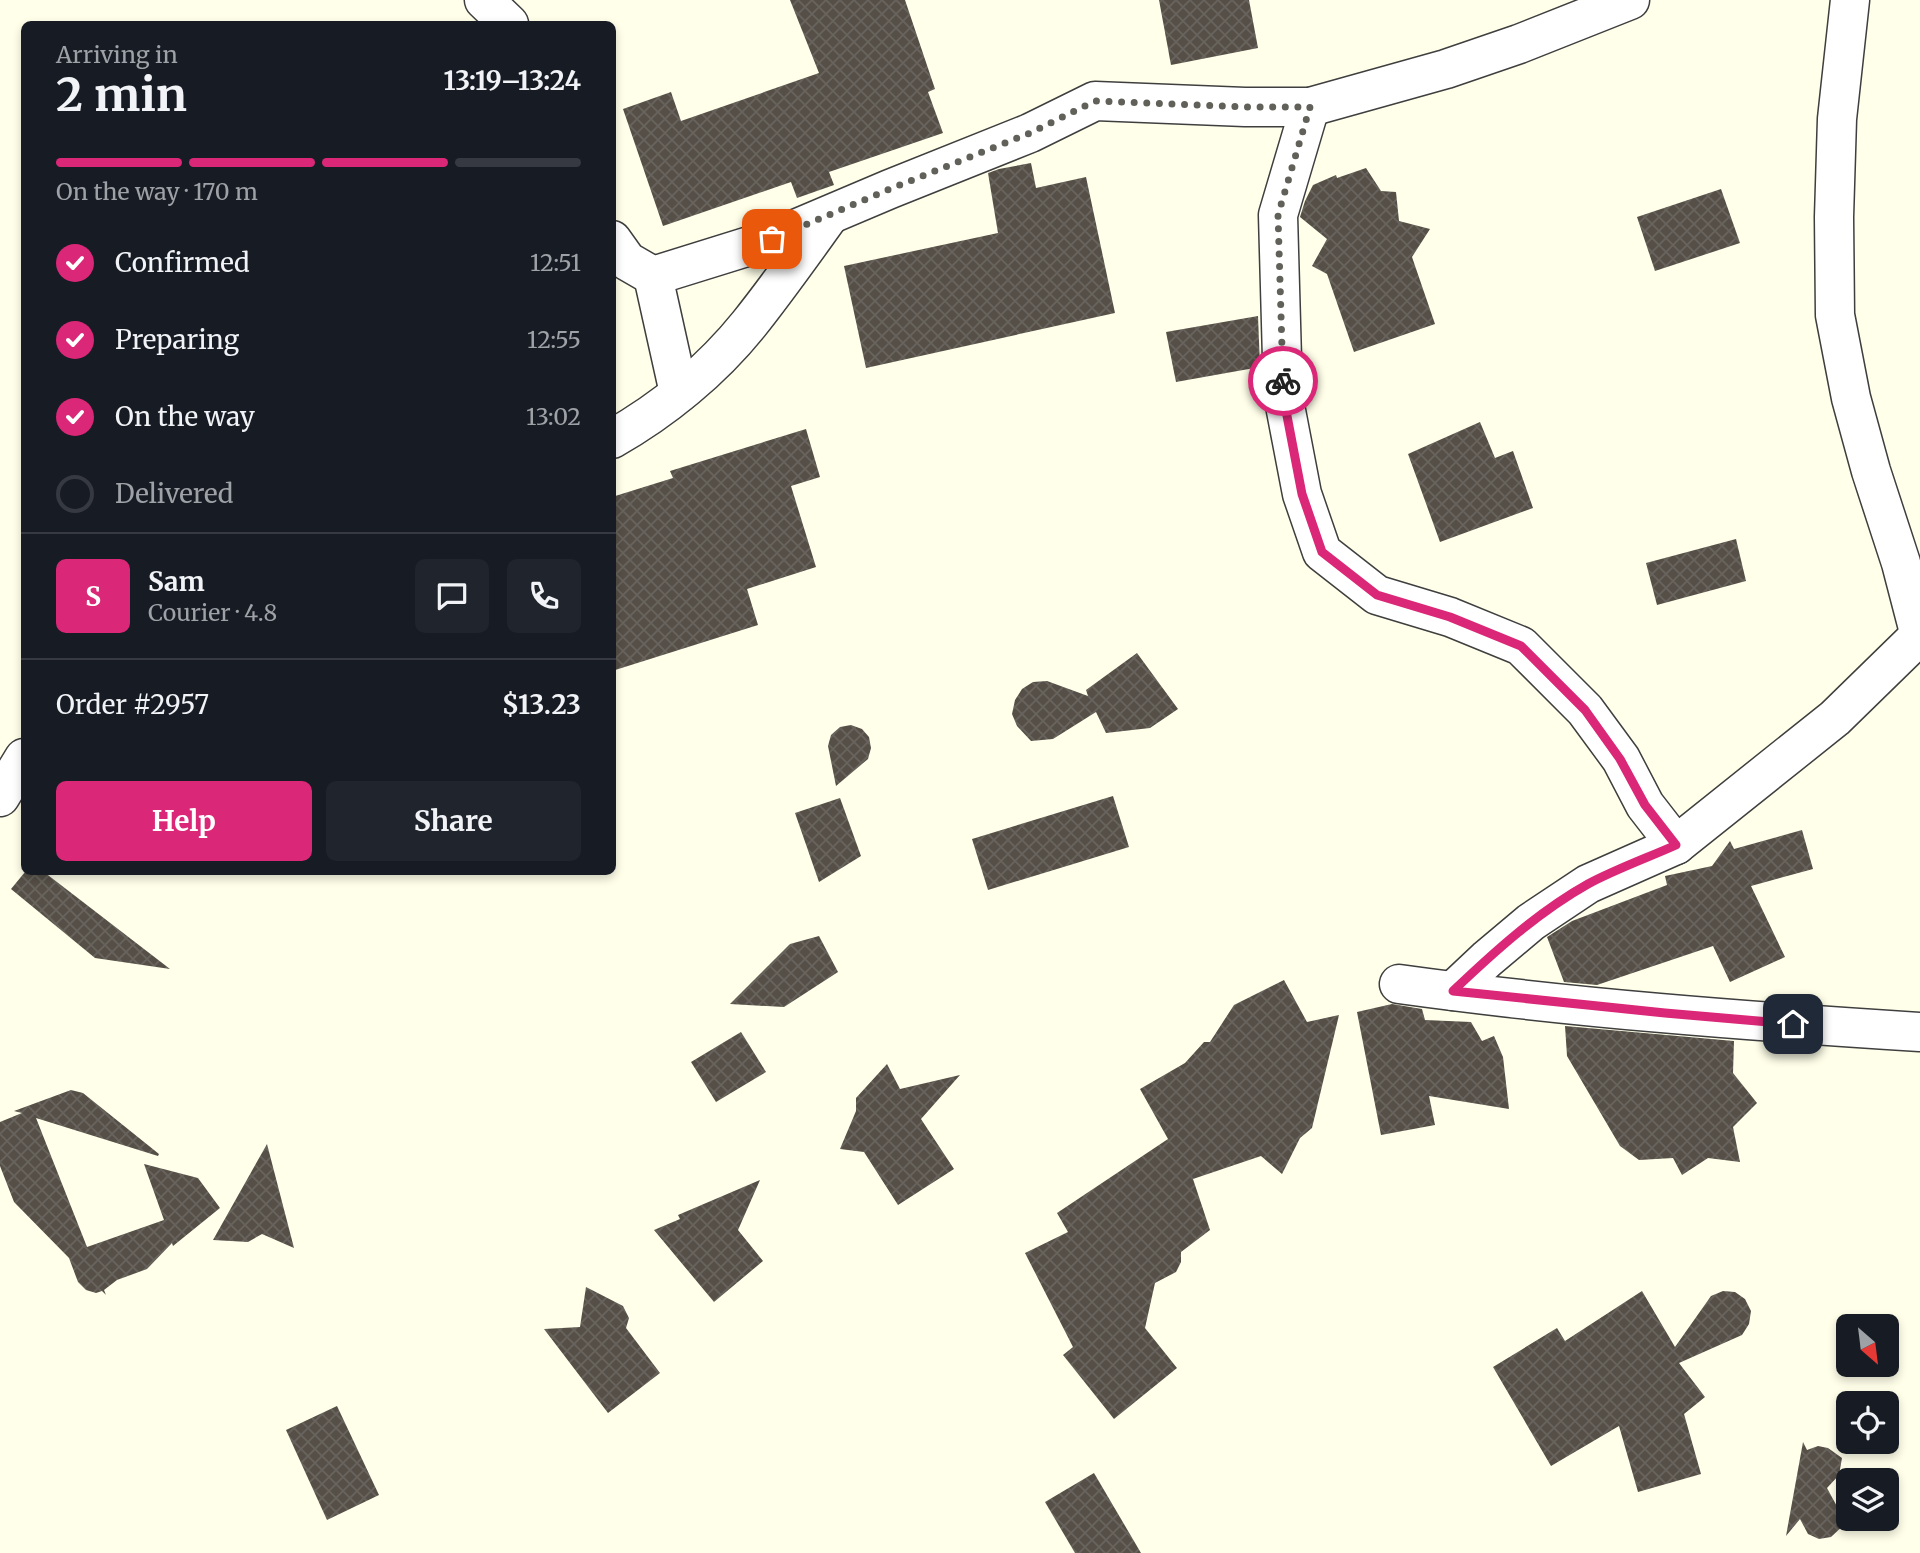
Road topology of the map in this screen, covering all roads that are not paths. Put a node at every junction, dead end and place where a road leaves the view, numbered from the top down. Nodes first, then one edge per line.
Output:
1 (484, 0) edge
2 (1850, 0) edge
3 (1615, 3) edge
4 (506, 21) edge
5 (1310, 107) junction
6 (831, 214) junction
7 (616, 246) edge
8 (653, 276) junction
9 (679, 393) junction
10 (616, 437) edge
11 (1905, 526) edge
12 (1920, 635) edge
13 (1676, 845) junction
14 (1399, 984) dead end
15 (1453, 991) junction
16 (1920, 1032) edge

1 - 4 street
2 - 11 street
3 - 5 street
5 - 6 street
5 - 13 street
6 - 8 street
6 - 9 street
7 - 8 street
8 - 9 street
9 - 10 street
11 - 12 street
12 - 13 street
13 - 15 street
14 - 15 street
15 - 16 street

